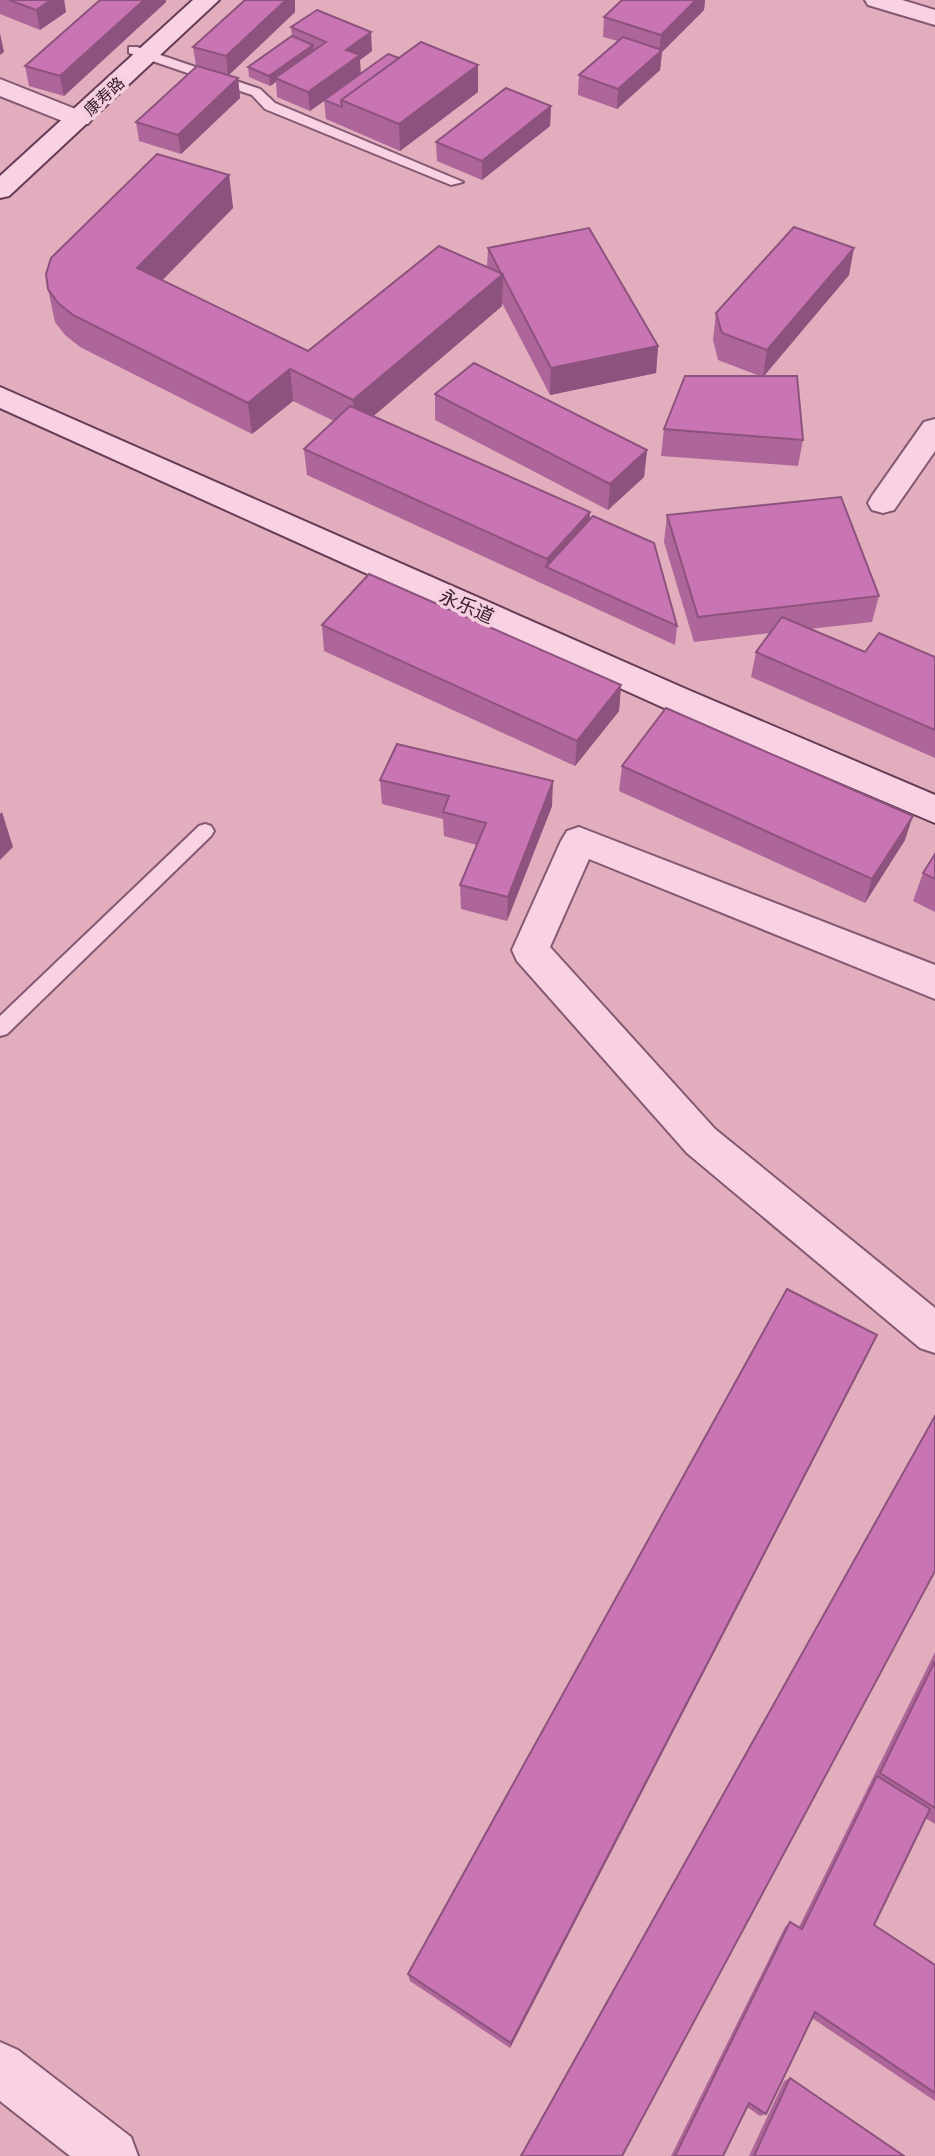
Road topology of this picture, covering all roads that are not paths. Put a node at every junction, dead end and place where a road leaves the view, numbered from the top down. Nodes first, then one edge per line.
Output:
1 (187, 0) edge
2 (207, 0) edge
3 (877, 0) edge
4 (935, 18) edge
5 (140, 53) junction
6 (0, 87) edge
7 (72, 116) junction
8 (0, 171) edge
9 (456, 182) dead end
10 (0, 190) edge
11 (0, 377) edge
12 (0, 397) edge
13 (935, 429) edge
14 (883, 503) dead end
15 (935, 786) edge
16 (935, 810) edge
17 (205, 831) dead end
18 (935, 984) edge
19 (0, 1028) edge
20 (935, 1334) edge
21 (0, 2068) edge
22 (112, 2156) edge

1 - 5 street, 康寿路
2 - 5 street, 康寿路
3 - 4 street
5 - 7 street, 康寿路
5 - 9 lane
6 - 7 street
7 - 8 street, 康寿路
7 - 10 street, 康寿路
11 - 15 street, 永乐道
12 - 16 street, 永乐道
13 - 14 street
17 - 19 lane
18 - 20 street
21 - 22 street

